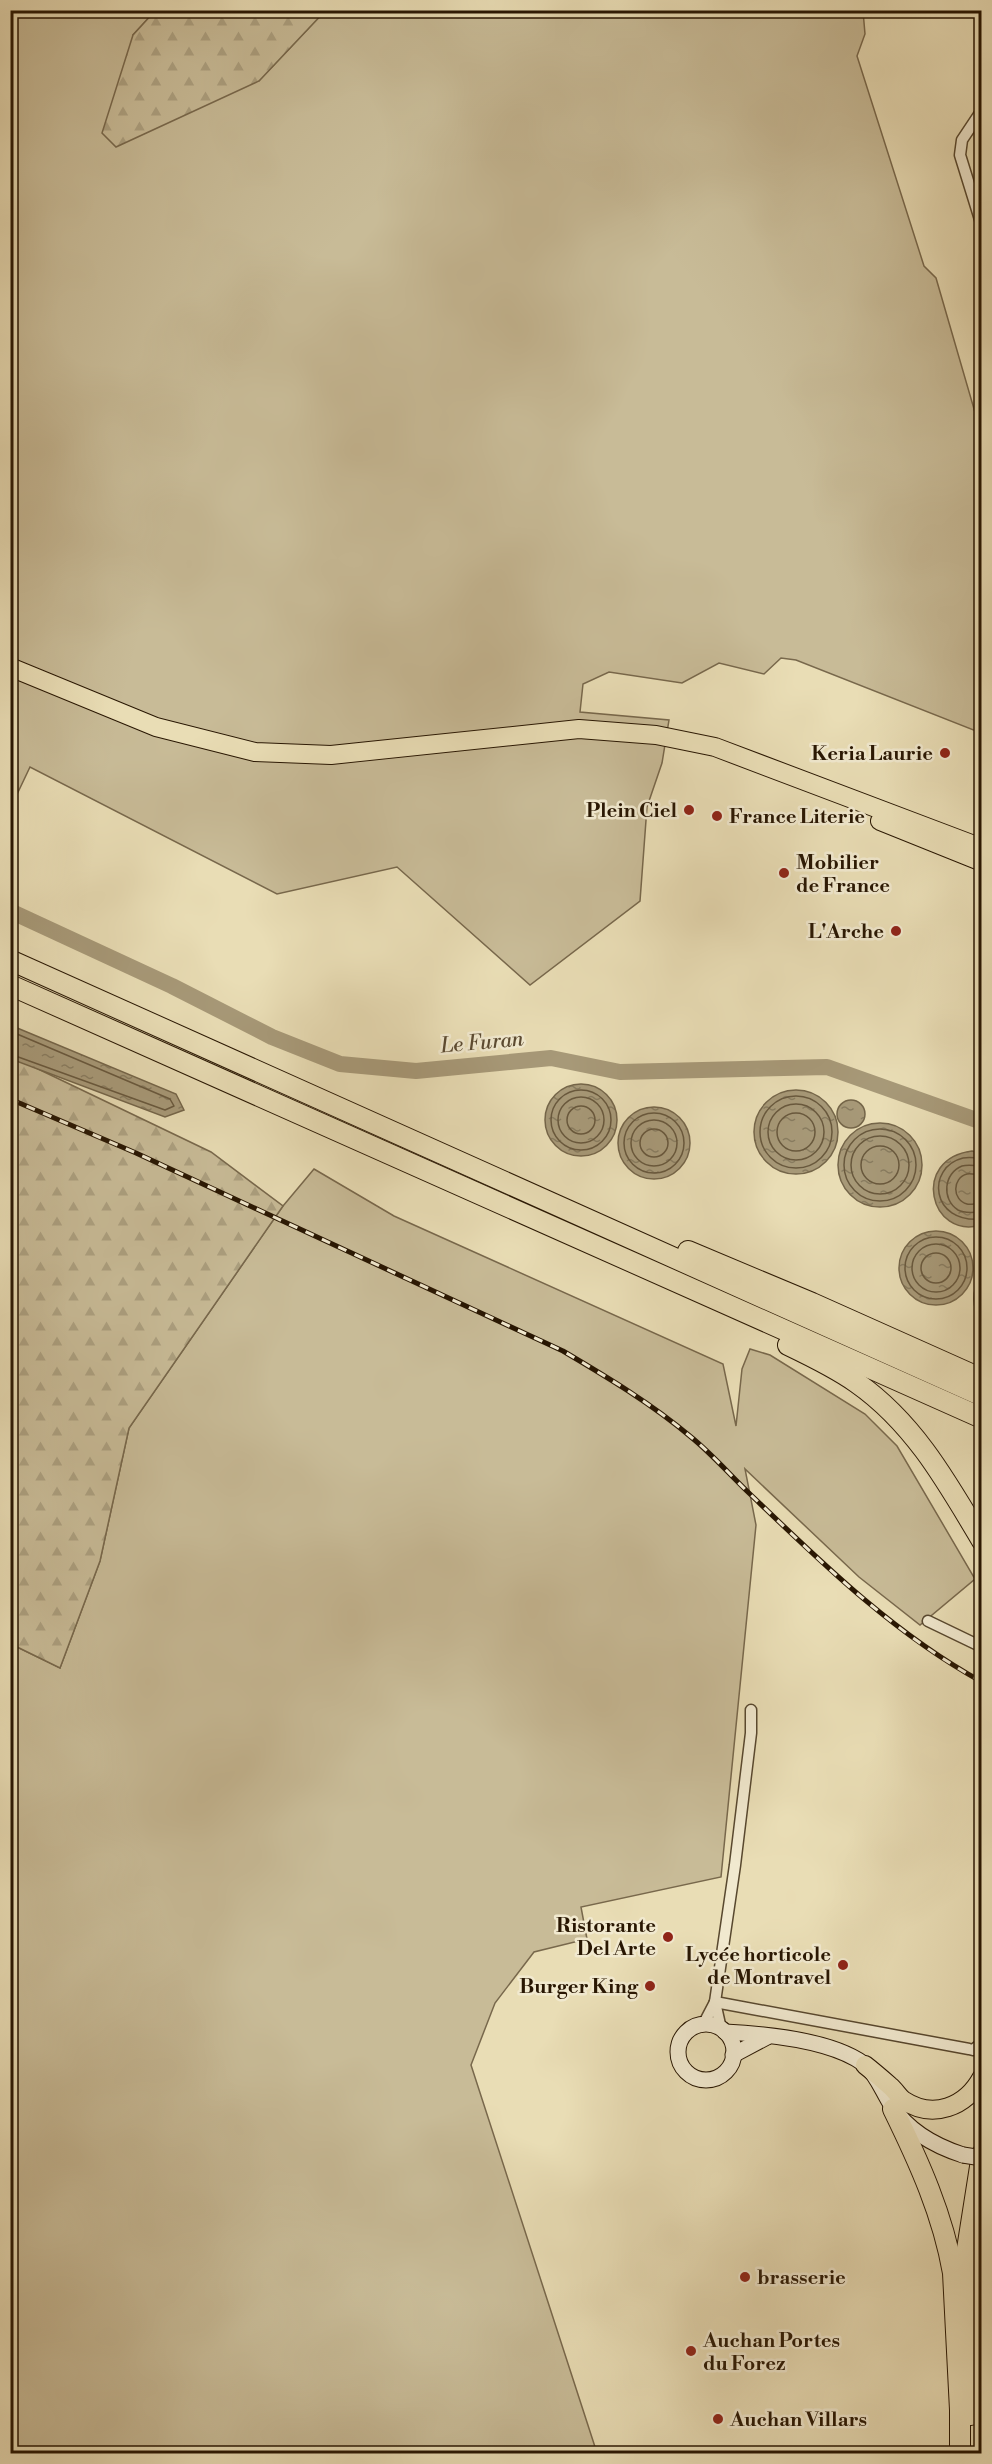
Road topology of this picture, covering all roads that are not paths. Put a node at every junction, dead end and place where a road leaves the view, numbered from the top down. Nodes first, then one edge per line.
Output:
1 (981, 110) edge
2 (981, 226) edge
3 (10, 667) edge
4 (681, 741) junction
5 (981, 848) edge
6 (981, 862) edge
7 (10, 960) edge
8 (10, 985) edge
9 (564, 1210) junction
10 (812, 1303) junction
11 (738, 1309) junction
12 (981, 1366) edge
13 (981, 1378) edge
14 (981, 1396) edge
15 (981, 1418) edge
16 (981, 1541) edge
17 (928, 1621) dead end
18 (981, 1647) edge
19 (752, 1710) dead end
20 (715, 2002) junction
21 (703, 2025) junction
22 (723, 2031) junction
23 (767, 2037) junction
24 (981, 2043) edge
25 (733, 2055) junction
26 (865, 2065) junction
27 (981, 2077) edge
28 (893, 2109) junction
29 (975, 2156) edge
30 (981, 2193) edge
31 (981, 2313) edge
32 (960, 2410) junction
33 (960, 2454) edge
34 (969, 2454) edge

1 - 2 street
3 - 4 main road
4 - 5 main road
4 - 6 main road
7 - 9 highway
8 - 11 highway
9 - 10 highway
9 - 14 highway
10 - 12 highway
10 - 13 highway
11 - 15 highway
11 - 16 highway
17 - 18 street
19 - 20 street
20 - 21 street
20 - 22 street
20 - 24 street
21 - 22 street
21 - 25 street
22 - 23 street
22 - 25 street
23 - 25 street
23 - 26 street
26 - 27 main road
26 - 28 street
28 - 29 street
28 - 32 highway
29 - 32 highway
30 - 34 highway
31 - 34 highway
32 - 33 highway

